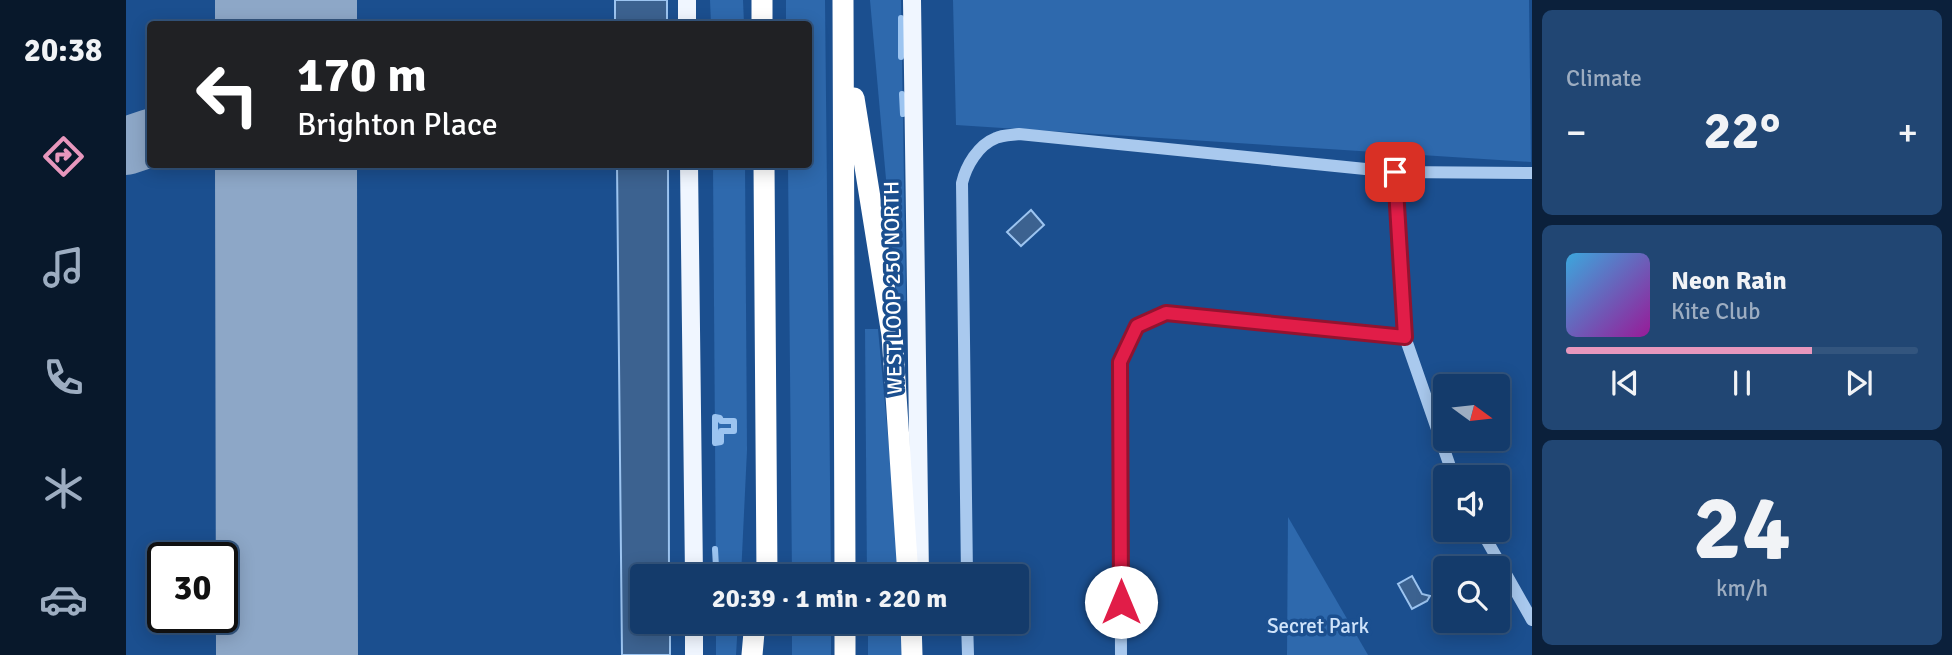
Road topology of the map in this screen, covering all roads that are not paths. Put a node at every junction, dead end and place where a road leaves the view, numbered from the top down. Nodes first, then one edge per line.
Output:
1 (687, 0) edge
2 (762, 0) edge
3 (843, 0) edge
4 (912, 0) edge
5 (687, 21) edge
6 (762, 21) edge
7 (844, 29) junction
8 (689, 168) edge
9 (764, 168) edge
10 (1395, 172) junction
11 (1532, 173) edge
12 (1405, 337) junction
13 (765, 435) junction
14 (1449, 465) edge
15 (1488, 542) edge
16 (694, 564) edge
17 (759, 564) edge
18 (766, 564) edge
19 (845, 564) edge
20 (907, 564) edge
21 (920, 564) edge
22 (967, 564) edge
23 (1532, 620) edge
24 (694, 634) edge
25 (754, 634) edge
26 (767, 634) edge
27 (845, 634) edge
28 (911, 634) edge
29 (921, 634) edge
30 (967, 634) edge
31 (694, 655) edge
32 (752, 655) edge
33 (767, 655) edge
34 (845, 655) edge
35 (912, 655) edge
36 (921, 655) edge
37 (968, 655) edge
38 (1121, 655) edge

1 - 5 main road
2 - 6 highway
3 - 7 highway
4 - 21 main road, WEST LOOP 250 NORTH
7 - 19 highway
7 - 20 highway
8 - 16 main road
9 - 13 highway
10 - 11 street
10 - 12 street
10 - 22 street
12 - 14 street
12 - 38 street
13 - 17 highway
13 - 18 highway
15 - 23 street
24 - 31 main road
25 - 32 highway
26 - 33 highway
27 - 34 highway
28 - 35 highway
29 - 36 main road
30 - 37 street

